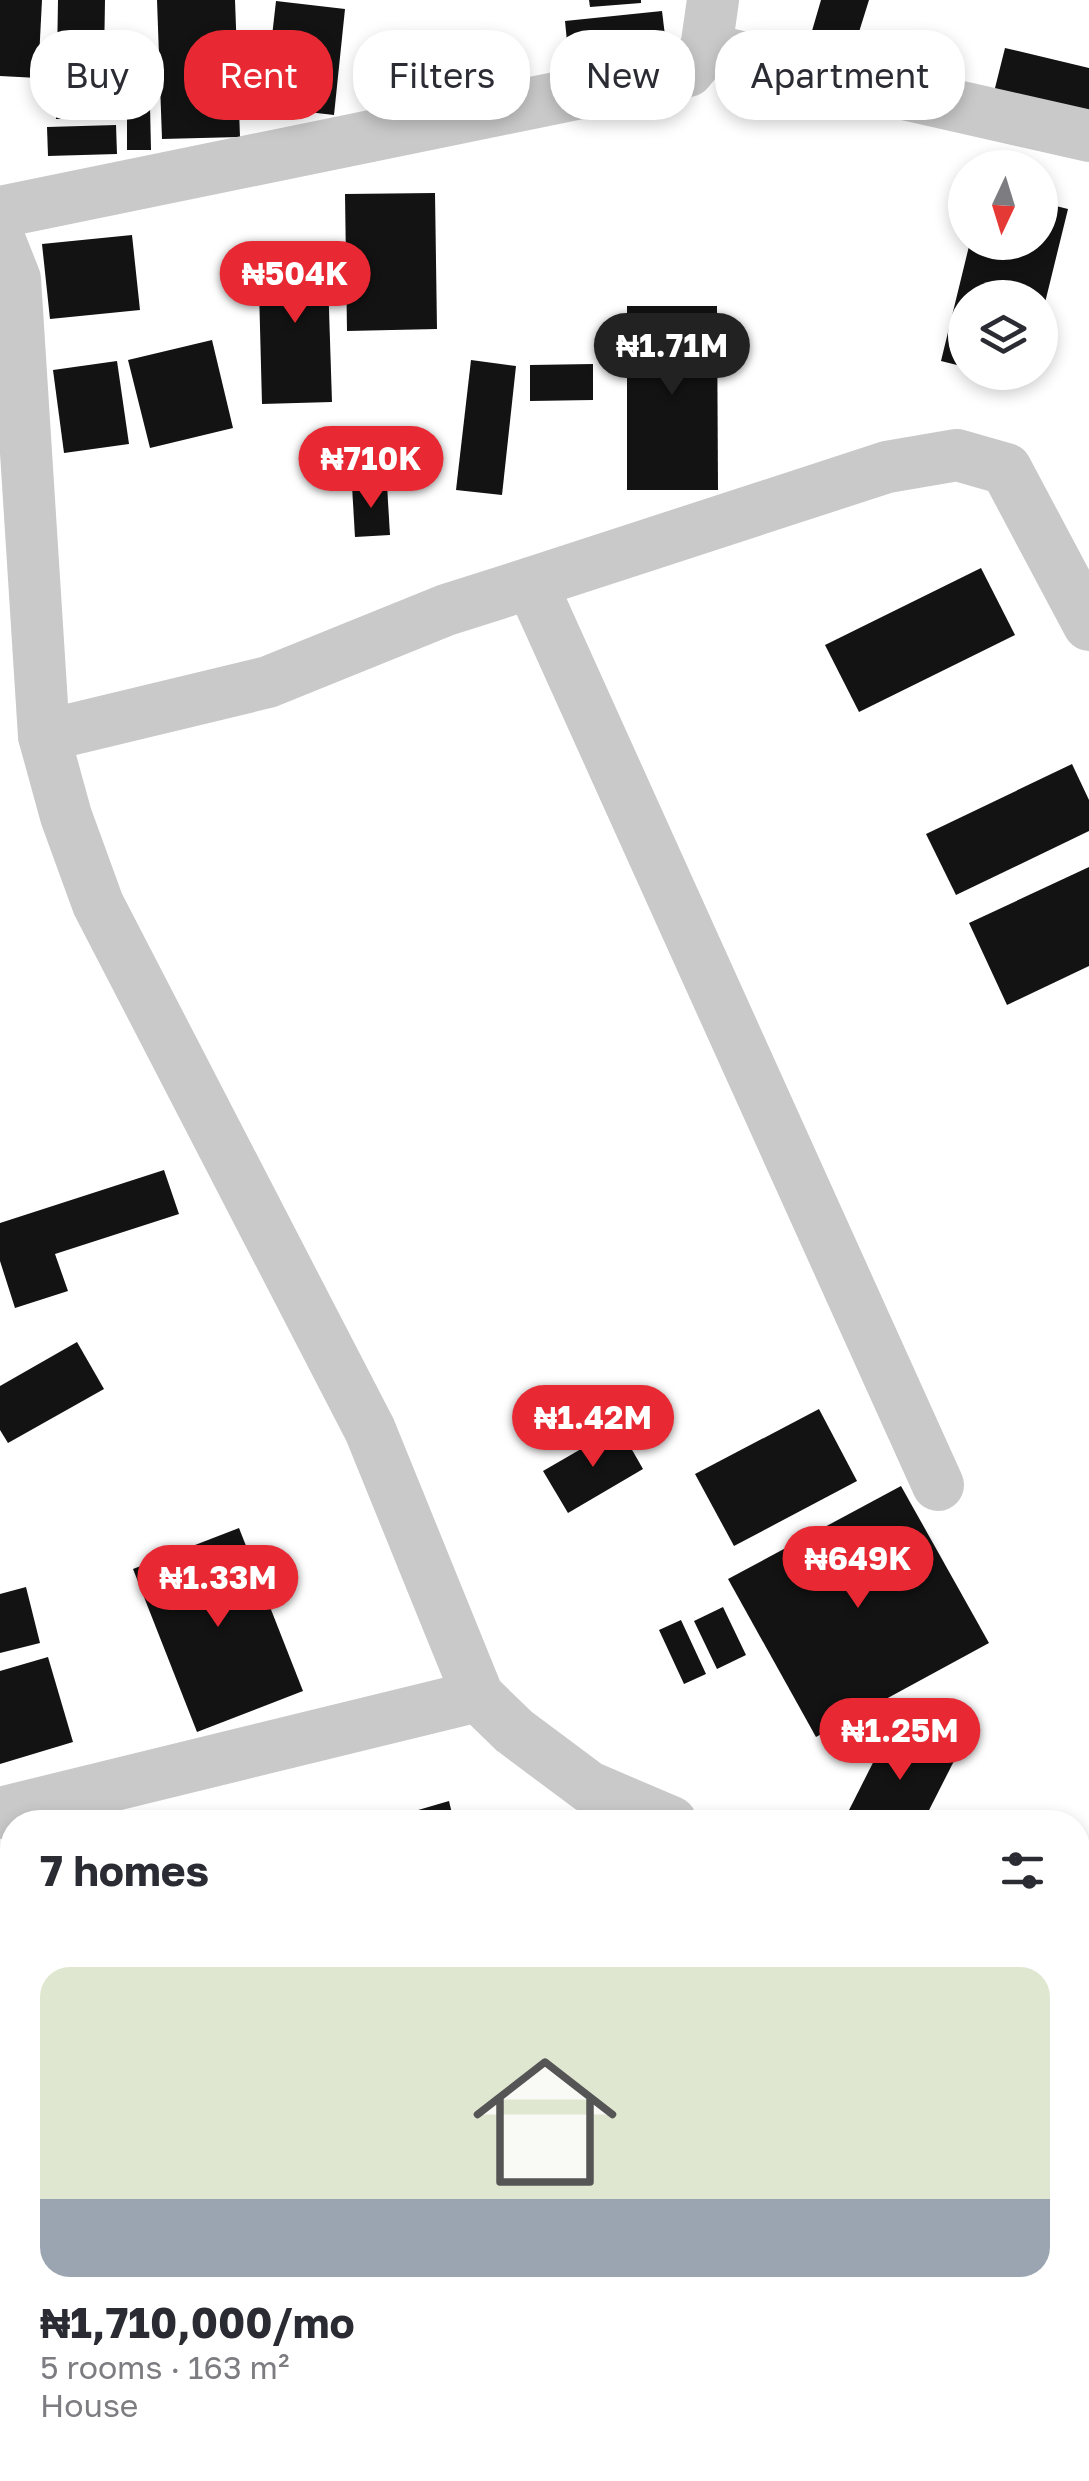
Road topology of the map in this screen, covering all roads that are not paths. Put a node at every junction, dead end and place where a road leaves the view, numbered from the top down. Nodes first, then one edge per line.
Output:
1 (710, 24) edge
2 (1089, 136) edge
3 (0, 212) edge
4 (0, 241) edge
5 (531, 583) junction
6 (1089, 626) edge
7 (44, 736) junction
8 (938, 1485) dead end
9 (478, 1696) junction
10 (8, 1810) edge
11 (643, 1810) edge

1 - 2 street
1 - 3 street
4 - 7 street
5 - 6 street
5 - 7 street
5 - 8 street
7 - 9 street
9 - 10 street
9 - 11 street

